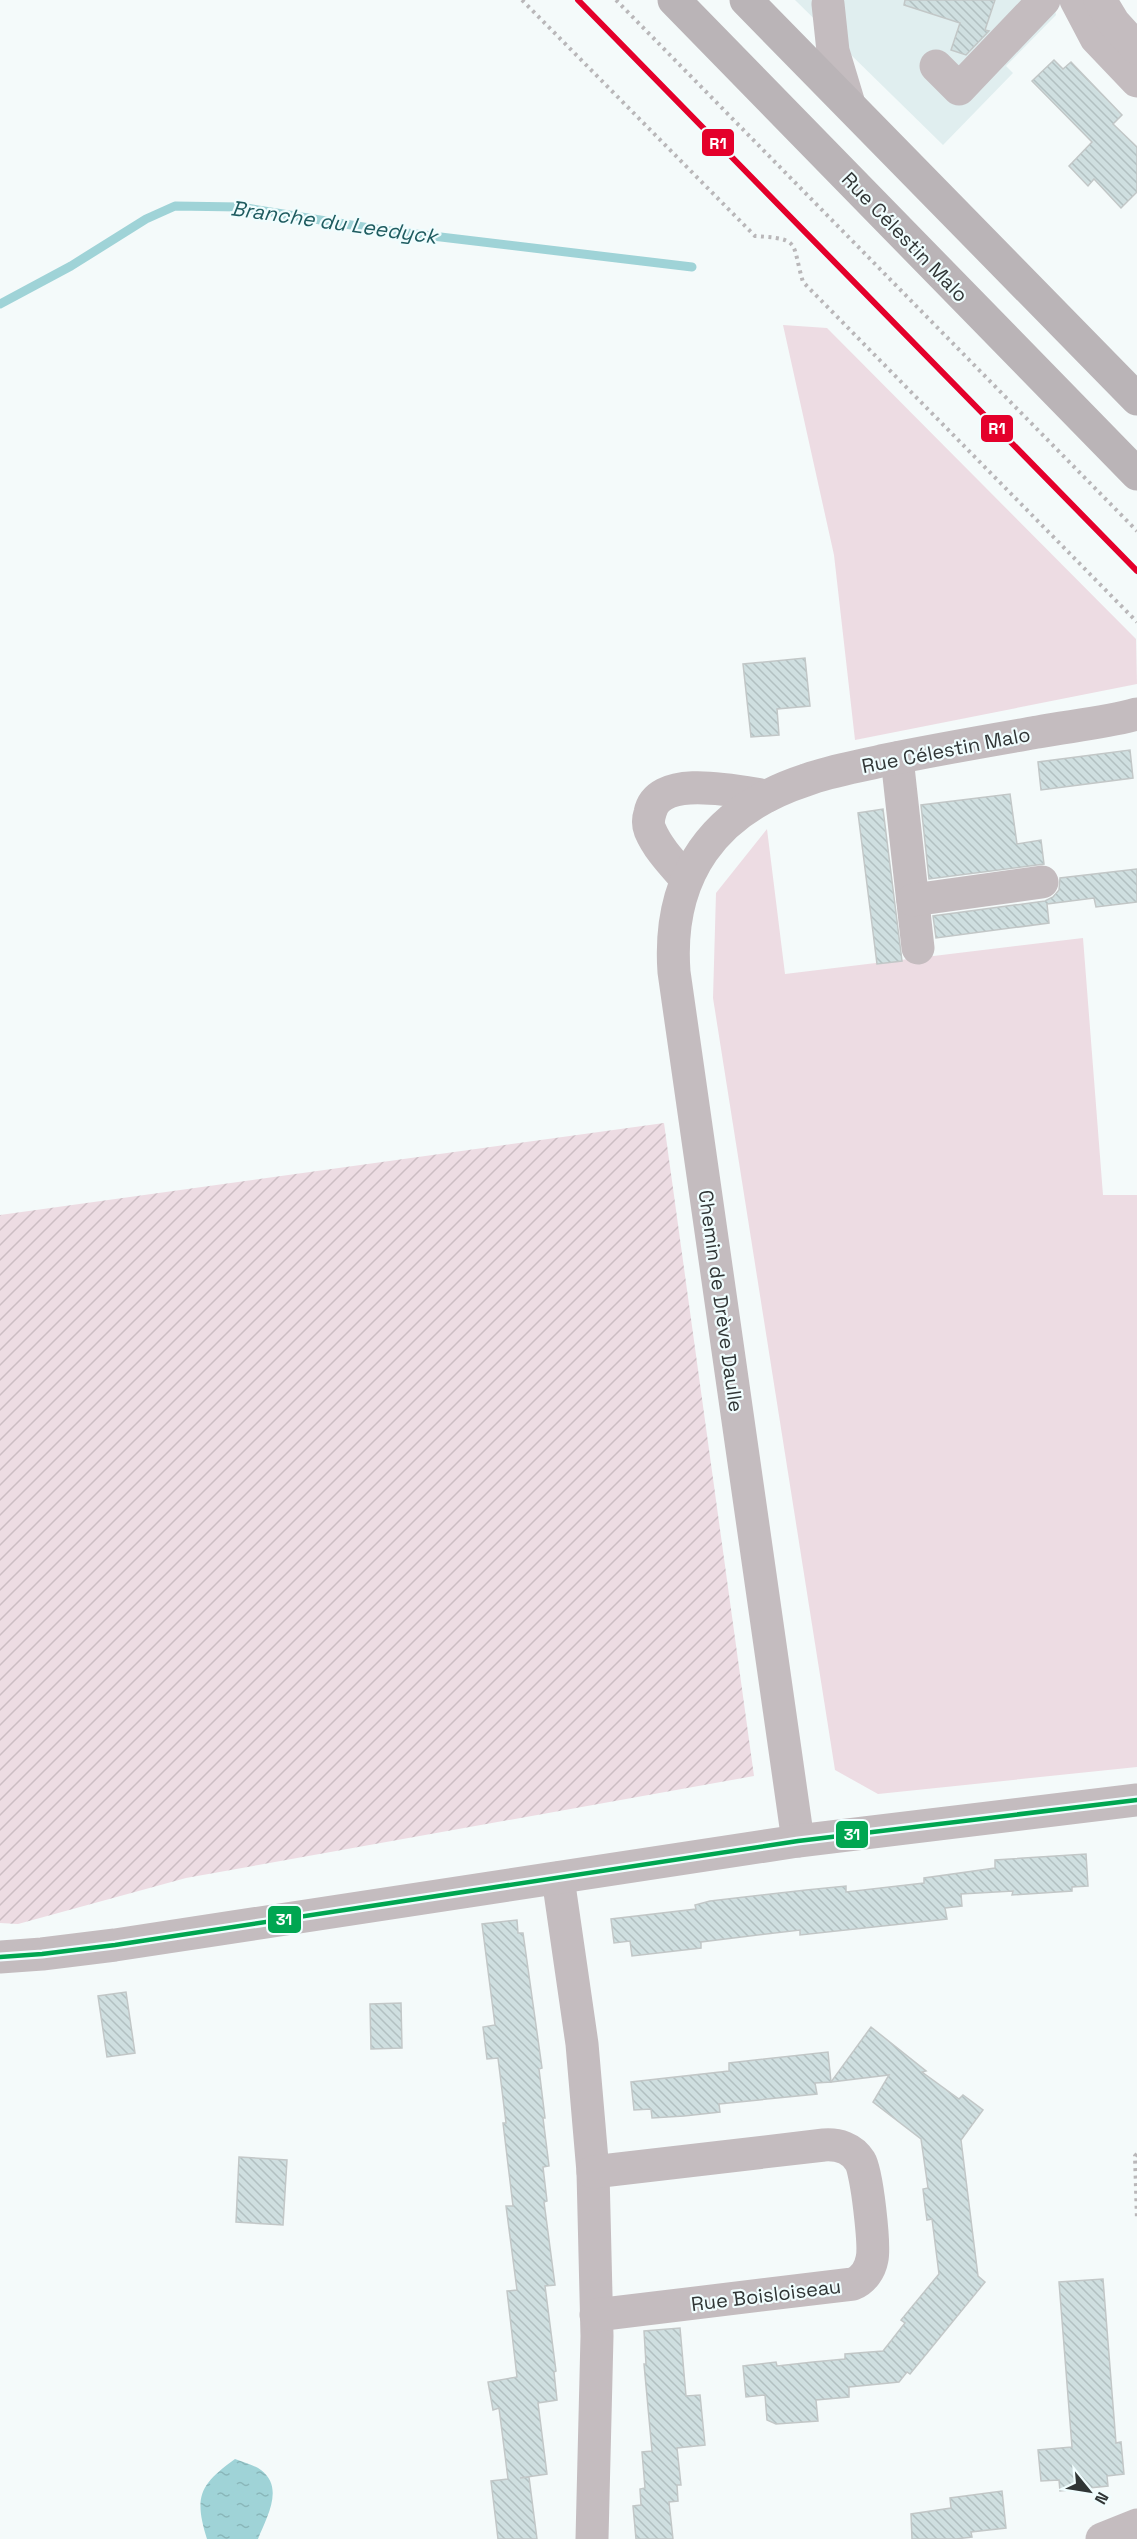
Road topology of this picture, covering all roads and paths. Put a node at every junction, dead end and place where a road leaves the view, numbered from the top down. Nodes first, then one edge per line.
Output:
1 (522, 0) edge
2 (616, 0) edge
3 (674, 0) edge
4 (746, 0) edge
5 (1044, 0) edge
6 (1076, 0) edge
7 (1100, 0) edge
8 (828, 4) dead end
9 (1137, 48) edge
10 (936, 66) dead end
11 (1137, 81) edge
12 (849, 104) junction
13 (1137, 399) edge
14 (1137, 474) edge
15 (1137, 531) edge
16 (1137, 622) edge
17 (1134, 716) edge
18 (897, 758) junction
19 (767, 796) junction
20 (686, 879) junction
21 (1042, 882) dead end
22 (913, 900) junction
23 (918, 948) dead end
24 (1137, 1800) edge
25 (798, 1841) junction
26 (558, 1878) junction
27 (0, 1957) edge
28 (1137, 2154) edge
29 (592, 2172) junction
30 (1137, 2220) edge
31 (596, 2315) junction
32 (1137, 2525) edge
33 (592, 2539) edge
34 (1102, 2539) edge

1 - 16 path
2 - 15 path
3 - 14 main road, Rue Célestin Malo
4 - 12 main road
5 - 10 street
6 - 11 street
7 - 9 street
8 - 12 street
12 - 13 main road
17 - 18 street, Rue Célestin Malo
18 - 19 street, Rue Célestin Malo
18 - 22 street
19 - 20 street, Chemin de Drève Daulle
19 - 20 street
20 - 25 street, Chemin de Drève Daulle
21 - 22 street
22 - 23 street
24 - 25 street
25 - 26 street
26 - 27 street
26 - 29 street
28 - 30 path
29 - 31 street
29 - 31 street, Rue Boisloiseau
31 - 33 street
32 - 34 street

